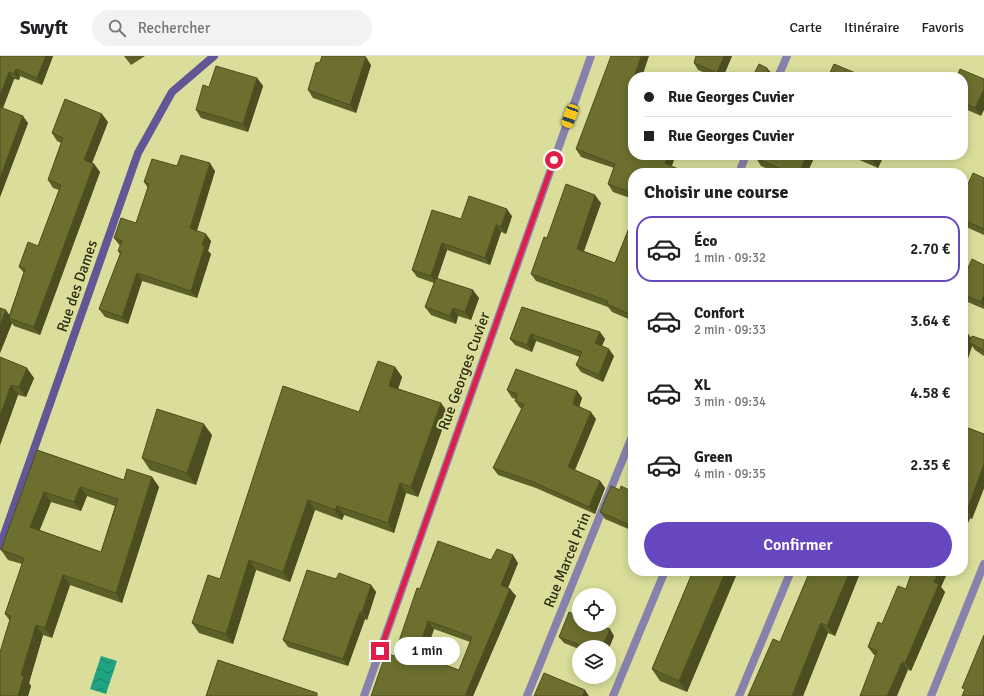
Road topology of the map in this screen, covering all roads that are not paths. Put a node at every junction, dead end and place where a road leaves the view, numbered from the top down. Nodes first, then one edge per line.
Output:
1 (214, 56) edge
2 (591, 56) edge
3 (787, 56) edge
4 (780, 72) edge
5 (628, 446) edge
6 (0, 546) edge
7 (984, 564) edge
8 (663, 576) edge
9 (789, 576) edge
10 (364, 696) edge
11 (527, 696) edge
12 (613, 696) edge
13 (739, 696) edge
14 (931, 696) edge

1 - 6 street, Rue des Dames
2 - 10 street, Rue Georges Cuvier
3 - 4 street
5 - 11 street, Rue Marcel Prin
7 - 14 street
8 - 12 street
9 - 13 street

